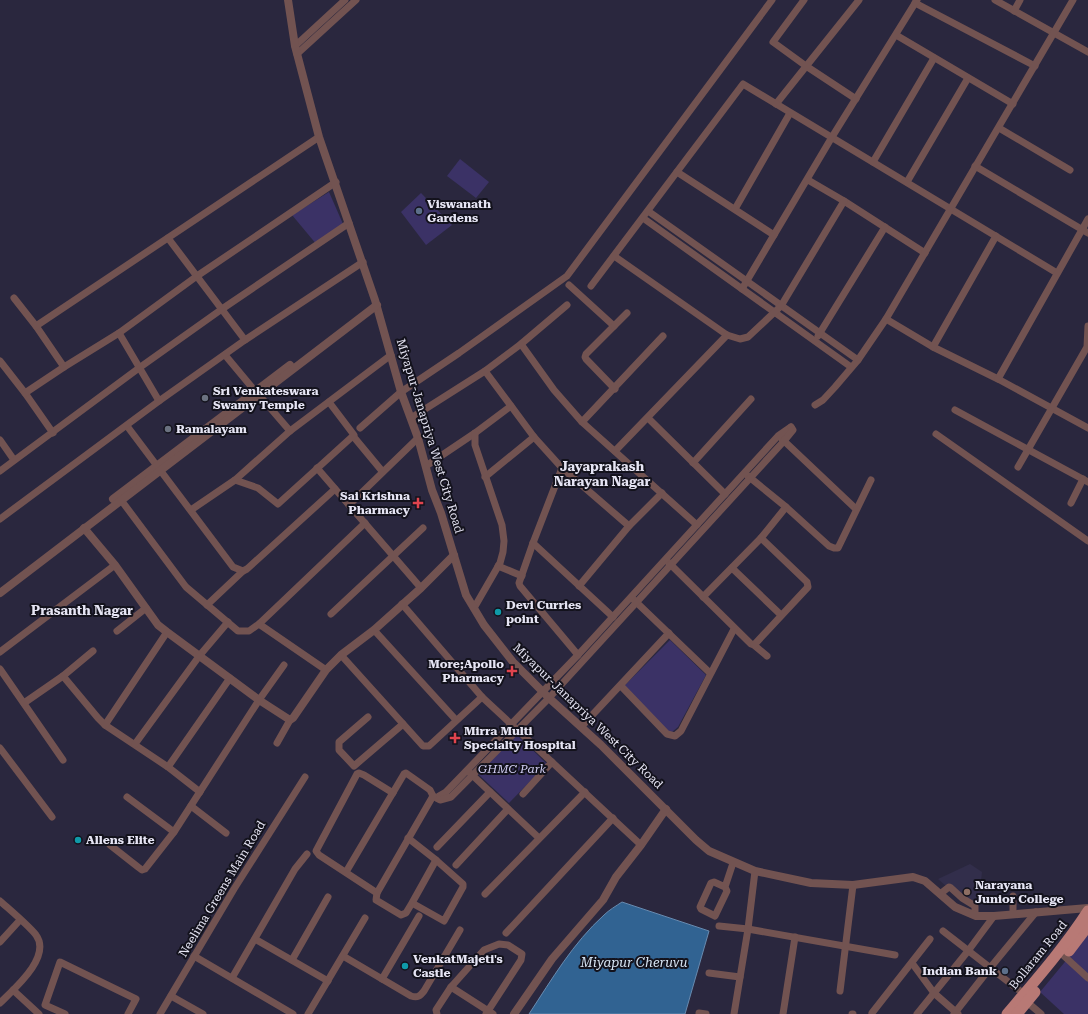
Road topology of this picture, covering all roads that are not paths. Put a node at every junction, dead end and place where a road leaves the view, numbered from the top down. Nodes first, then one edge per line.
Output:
1 (288, 0) edge
2 (346, 0) edge
3 (356, 0) edge
4 (772, 0) edge
5 (804, 0) edge
6 (859, 0) edge
7 (995, 0) edge
8 (1020, 0) edge
9 (1073, 0) edge
10 (916, 1) edge
11 (1014, 11) junction
12 (1054, 32) junction
13 (896, 35) junction
14 (296, 50) junction
15 (1088, 52) edge
16 (934, 58) junction
17 (806, 66) junction
18 (1035, 66) junction
19 (968, 78) junction
20 (856, 99) junction
21 (776, 104) junction
22 (1013, 104) junction
23 (790, 113) junction
24 (999, 128) junction
25 (319, 137) junction
26 (832, 137) junction
27 (874, 162) junction
28 (975, 166) junction
29 (1070, 170) dead end
30 (677, 172) junction
31 (808, 180) junction
32 (336, 182) junction
33 (907, 182) junction
34 (844, 201) junction
35 (735, 209) junction
36 (951, 209) junction
37 (648, 211) junction
38 (643, 218) junction
39 (1088, 219) edge
40 (349, 223) junction
41 (885, 227) junction
42 (1085, 231) edge
43 (774, 235) junction
44 (996, 236) junction
45 (168, 238) junction
46 (925, 253) junction
47 (614, 256) junction
48 (363, 262) junction
49 (1058, 273) junction
50 (197, 276) junction
51 (748, 281) junction
52 (568, 285) dead end
53 (591, 286) dead end
54 (742, 289) junction
55 (14, 298) dead end
56 (376, 302) junction
57 (567, 305) dead end
58 (781, 306) junction
59 (222, 309) junction
60 (774, 312) junction
61 (627, 313) dead end
62 (886, 319) junction
63 (36, 326) junction
64 (614, 326) junction
65 (1088, 326) edge
66 (119, 333) junction
67 (820, 333) junction
68 (727, 335) junction
69 (663, 336) dead end
70 (245, 340) junction
71 (814, 341) junction
72 (521, 344) junction
73 (933, 347) junction
74 (225, 355) junction
75 (392, 355) junction
76 (858, 360) junction
77 (0, 362) edge
78 (64, 367) junction
79 (851, 367) junction
80 (139, 368) junction
81 (486, 371) junction
82 (998, 379) junction
83 (615, 388) junction
84 (401, 392) junction
85 (25, 393) junction
86 (257, 393) junction
87 (751, 399) dead end
88 (159, 401) junction
89 (329, 402) junction
90 (815, 405) dead end
91 (511, 406) junction
92 (1052, 408) junction
93 (955, 410) dead end
94 (412, 418) junction
95 (648, 418) junction
96 (582, 422) junction
97 (127, 426) junction
98 (360, 428) dead end
99 (1088, 428) edge
100 (290, 431) junction
101 (53, 433) junction
102 (475, 433) junction
103 (936, 434) dead end
104 (353, 436) junction
105 (534, 437) junction
106 (418, 438) junction
107 (0, 440) edge
108 (1028, 450) junction
109 (615, 451) junction
110 (14, 460) junction
111 (693, 463) junction
112 (426, 466) junction
113 (1018, 467) dead end
114 (158, 468) junction
115 (317, 468) junction
116 (562, 468) junction
117 (0, 471) edge
118 (382, 471) junction
119 (748, 475) junction
120 (485, 477) junction
121 (235, 480) junction
122 (870, 480) dead end
123 (1086, 481) edge
124 (335, 489) junction
125 (662, 493) junction
126 (725, 494) junction
127 (121, 500) junction
128 (1070, 503) dead end
129 (349, 505) junction
130 (786, 507) junction
131 (856, 509) junction
132 (191, 510) junction
133 (0, 519) edge
134 (365, 523) junction
135 (697, 525) junction
136 (629, 526) junction
137 (84, 528) junction
138 (423, 528) dead end
139 (761, 538) junction
140 (1088, 541) edge
141 (533, 543) junction
142 (454, 555) junction
143 (394, 556) junction
144 (668, 562) junction
145 (114, 565) junction
146 (498, 566) junction
147 (732, 568) junction
148 (243, 571) junction
149 (522, 576) junction
150 (579, 586) junction
151 (421, 588) junction
152 (1, 590) edge
153 (703, 597) junction
154 (634, 600) junction
155 (402, 604) junction
156 (207, 605) junction
157 (146, 608) junction
158 (474, 608) junction
159 (331, 614) dead end
160 (781, 615) junction
161 (613, 617) junction
162 (228, 622) junction
163 (259, 624) junction
164 (734, 629) junction
165 (374, 630) junction
166 (117, 631) dead end
167 (167, 632) junction
168 (669, 633) junction
169 (754, 645) junction
170 (93, 651) dead end
171 (0, 652) edge
172 (200, 655) junction
173 (341, 655) junction
174 (578, 655) junction
175 (767, 656) dead end
176 (284, 665) dead end
177 (0, 669) edge
178 (326, 670) junction
179 (710, 673) junction
180 (63, 676) junction
181 (230, 678) junction
182 (621, 686) junction
183 (546, 695) junction
184 (482, 697) junction
185 (259, 700) junction
186 (24, 703) junction
187 (368, 717) dead end
188 (290, 720) junction
189 (456, 720) junction
190 (403, 724) junction
191 (105, 725) junction
192 (582, 726) junction
193 (514, 727) junction
194 (277, 743) dead end
195 (135, 744) junction
196 (0, 748) edge
197 (63, 760) dead end
198 (552, 762) junction
199 (168, 767) junction
200 (469, 772) junction
201 (305, 777) dead end
202 (200, 792) junction
203 (490, 792) junction
204 (584, 792) junction
205 (393, 793) junction
206 (523, 794) dead end
207 (127, 797) dead end
208 (435, 797) junction
209 (191, 806) junction
210 (508, 808) junction
211 (666, 809) junction
212 (52, 817) dead end
213 (613, 818) junction
214 (174, 832) junction
215 (226, 833) dead end
216 (408, 838) junction
217 (539, 838) junction
218 (110, 845) dead end
219 (641, 845) junction
220 (437, 847) dead end
221 (307, 854) dead end
222 (436, 860) junction
223 (734, 863) junction
224 (456, 866) dead end
225 (755, 871) junction
226 (346, 872) junction
227 (853, 885) junction
228 (725, 887) junction
229 (377, 893) junction
230 (485, 894) dead end
231 (940, 894) junction
232 (1013, 896) dead end
233 (328, 897) dead end
234 (0, 901) edge
235 (412, 903) junction
236 (1088, 910) edge
237 (1036, 912) junction
238 (1013, 914) junction
239 (974, 915) junction
240 (419, 916) dead end
241 (994, 916) junction
242 (365, 918) dead end
243 (20, 920) junction
244 (719, 926) dead end
245 (1088, 926) edge
246 (748, 929) junction
247 (460, 930) dead end
248 (943, 931) dead end
249 (506, 933) dead end
250 (795, 937) junction
251 (255, 938) junction
252 (930, 939) dead end
253 (0, 942) edge
254 (846, 946) junction
255 (968, 951) junction
256 (895, 955) dead end
257 (194, 956) junction
258 (343, 956) junction
259 (1064, 956) junction
260 (292, 960) junction
261 (912, 963) junction
262 (990, 968) junction
263 (709, 973) dead end
264 (740, 977) junction
265 (232, 978) junction
266 (1088, 978) edge
267 (382, 979) junction
268 (328, 981) junction
269 (452, 987) junction
270 (13, 990) junction
271 (840, 991) dead end
272 (934, 993) junction
273 (171, 996) junction
274 (0, 1003) edge
275 (1023, 1007) edge
276 (36, 1013) edge
277 (489, 1013) edge
278 (872, 1013) edge
279 (956, 1013) edge
280 (66, 1014) edge
281 (128, 1014) edge
282 (160, 1014) edge
283 (203, 1014) edge
284 (293, 1014) edge
285 (308, 1014) edge
286 (438, 1014) edge
287 (514, 1014) edge
288 (734, 1014) edge
289 (783, 1014) edge
290 (918, 1014) edge
291 (1007, 1014) edge
292 (1041, 1014) edge

1 - 14 street, Miyapur-Janapriya West City Road
2 - 14 street
3 - 14 street
4 - 84 street
5 - 17 street
6 - 17 street
7 - 11 street
8 - 11 street
9 - 12 street
10 - 13 street
10 - 18 street
11 - 12 street
12 - 15 street
12 - 18 street
13 - 16 street
13 - 20 street
14 - 25 street, Miyapur-Janapriya West City Road
16 - 19 street
16 - 27 street
17 - 20 street
17 - 21 street
18 - 22 street
19 - 22 street
19 - 33 street
20 - 26 street
21 - 23 street
21 - 30 street
22 - 24 street
23 - 26 street
23 - 35 street
24 - 28 street
24 - 29 street
25 - 32 street, Miyapur-Janapriya West City Road
25 - 45 street
26 - 27 street
26 - 31 street
27 - 33 street
28 - 36 street
28 - 42 street
30 - 35 street
30 - 37 street
31 - 34 street
31 - 43 street
32 - 40 street, Miyapur-Janapriya West City Road
32 - 50 street
33 - 36 street
34 - 41 street
34 - 58 street
35 - 43 street
36 - 44 street
36 - 46 street
37 - 38 street
37 - 51 street
38 - 47 street
38 - 54 street
39 - 42 street
40 - 48 street, Miyapur-Janapriya West City Road
40 - 59 street
41 - 46 street
41 - 67 street
42 - 49 street
43 - 51 street
44 - 49 street
44 - 73 street
45 - 50 street
45 - 63 street
46 - 62 street
47 - 53 street
47 - 68 street
48 - 56 street, Miyapur-Janapriya West City Road
48 - 70 street
49 - 82 street
50 - 59 street
50 - 66 street
51 - 54 street
51 - 58 street
52 - 64 street
54 - 60 street
55 - 63 street
56 - 75 street, Miyapur-Janapriya West City Road
56 - 86 street
57 - 72 street
58 - 60 street
58 - 67 street
59 - 70 street
59 - 80 street
60 - 68 street
60 - 71 street
61 - 64 street
62 - 73 street
62 - 76 street
63 - 78 street
64 - 83 street
65 - 92 street
66 - 78 street
66 - 80 street
67 - 71 street
67 - 76 street
68 - 95 street
69 - 83 street
70 - 74 street
71 - 79 street
72 - 81 street
72 - 96 street
73 - 82 street
74 - 86 street
74 - 88 street
75 - 84 street, Miyapur-Janapriya West City Road
75 - 89 street
76 - 79 street
77 - 85 street
78 - 85 street
79 - 90 street
80 - 88 street
80 - 101 street
81 - 91 street
81 - 94 street
82 - 92 street
83 - 96 street
84 - 94 street, Miyapur-Janapriya West City Road
84 - 98 street
85 - 101 street
86 - 100 street
86 - 114 street
87 - 111 street
88 - 97 street
89 - 100 street
89 - 104 street
91 - 102 street
91 - 105 street
92 - 99 street
92 - 108 street
93 - 108 street
94 - 106 street, Miyapur-Janapriya West City Road
95 - 109 street
95 - 111 street
96 - 109 street
97 - 114 street
97 - 133 street
100 - 121 street
101 - 110 street
102 - 112 street
102 - 120 street
103 - 140 street
104 - 115 street
104 - 118 street
105 - 116 street
105 - 120 street
106 - 112 street, Miyapur-Janapriya West City Road
106 - 118 street
107 - 110 street
108 - 113 street
108 - 123 street
109 - 125 street
110 - 117 street
111 - 126 street
112 - 142 street, Miyapur-Janapriya West City Road
114 - 127 street
114 - 132 street
114 - 152 street
115 - 121 street
115 - 124 street
116 - 136 street
116 - 141 street
118 - 129 street
119 - 126 street
119 - 130 street
119 - 131 street
119 - 144 street
120 - 146 street
121 - 132 street
122 - 131 street
123 - 128 street
124 - 129 street
124 - 148 street
125 - 135 street
125 - 136 street
126 - 135 street
127 - 137 street
127 - 156 street
129 - 134 street
130 - 131 street
130 - 139 street
132 - 148 street
134 - 143 street
134 - 163 street
135 - 144 street
136 - 150 street
137 - 145 street
137 - 152 street
138 - 143 street
139 - 147 street
139 - 160 street
141 - 149 street
141 - 150 street
142 - 151 street
142 - 158 street, Miyapur-Janapriya West City Road
143 - 151 street
143 - 159 street
144 - 153 street
144 - 154 street
145 - 157 street
145 - 171 street
146 - 149 street
146 - 158 street
147 - 153 street
147 - 160 street
148 - 156 street
149 - 174 street
150 - 161 street
151 - 155 street
153 - 164 street
154 - 161 street
154 - 168 street
154 - 183 street
155 - 165 street
155 - 184 street
156 - 162 street
157 - 166 street
157 - 167 street
158 - 183 street, Miyapur-Janapriya West City Road
160 - 169 street
161 - 174 street
162 - 163 street
162 - 172 street
163 - 178 street
164 - 169 street
164 - 179 street
165 - 173 street
165 - 189 street
167 - 172 street
167 - 191 street
168 - 179 street
168 - 182 street
169 - 175 street
170 - 180 street
172 - 181 street
172 - 195 street
173 - 178 street
173 - 190 street
174 - 183 street
176 - 185 street
177 - 186 street
178 - 188 street
179 - 182 street
180 - 186 street
180 - 191 street
181 - 185 street
181 - 199 street
182 - 192 street
183 - 192 street, Miyapur-Janapriya West City Road
183 - 193 street
184 - 189 street
184 - 193 street
185 - 188 street
185 - 202 street
186 - 197 street
187 - 190 street
188 - 194 street
189 - 190 street
191 - 195 street
192 - 211 street, Miyapur-Janapriya West City Road
193 - 198 street
193 - 200 street
195 - 199 street
196 - 212 street
198 - 204 street
198 - 206 street
199 - 202 street
200 - 203 street
200 - 208 street
201 - 257 street, Neelima Greens Main Road
202 - 209 street
203 - 210 street
203 - 220 street
204 - 213 street
204 - 217 street
205 - 208 street
205 - 226 street
205 - 226 street
207 - 214 street
208 - 216 street
209 - 214 street
209 - 215 street
210 - 217 street
210 - 224 street
211 - 219 street
211 - 223 street, Miyapur-Janapriya West City Road
213 - 219 street
213 - 249 street
214 - 218 street
216 - 222 street
216 - 229 street
217 - 230 street
219 - 287 street
221 - 251 street
222 - 235 street
222 - 235 street
223 - 225 street, Miyapur-Janapriya West City Road
223 - 228 street
225 - 227 street, Miyapur-Janapriya West City Road
225 - 246 street
226 - 229 street
227 - 231 street, Miyapur-Janapriya West City Road
227 - 254 street
228 - 228 street
229 - 235 street
231 - 239 street, Miyapur-Janapriya West City Road
231 - 239 street
232 - 238 street
233 - 260 street
234 - 243 street
236 - 237 street, Miyapur-Janapriya West City Road
236 - 275 main road, Bollaram Road
237 - 238 street, Miyapur-Janapriya West City Road
237 - 262 street
238 - 241 street, Miyapur-Janapriya West City Road
239 - 241 street, Miyapur-Janapriya West City Road
240 - 267 street
241 - 255 street
242 - 258 street
243 - 253 street
243 - 270 street
244 - 246 street
245 - 259 main road, Bollaram Road
246 - 250 street
246 - 264 street
247 - 267 street
248 - 255 street
250 - 254 street
250 - 289 street
251 - 260 street
251 - 265 street
252 - 261 street
254 - 256 street
254 - 271 street
255 - 262 street
255 - 272 street
257 - 265 street
257 - 273 street, Neelima Greens Main Road
258 - 267 street
258 - 268 street
259 - 266 street
259 - 275 main road, Bollaram Road
260 - 268 street
261 - 272 street
261 - 278 street
262 - 275 street
262 - 279 street
263 - 264 street
264 - 288 street
265 - 284 street
268 - 285 street
269 - 277 street
269 - 277 street
269 - 286 street
270 - 274 street
270 - 276 street
272 - 279 street
272 - 290 street
273 - 282 street, Neelima Greens Main Road
273 - 283 street
275 - 291 main road, Bollaram Road
275 - 292 street
280 - 281 street

